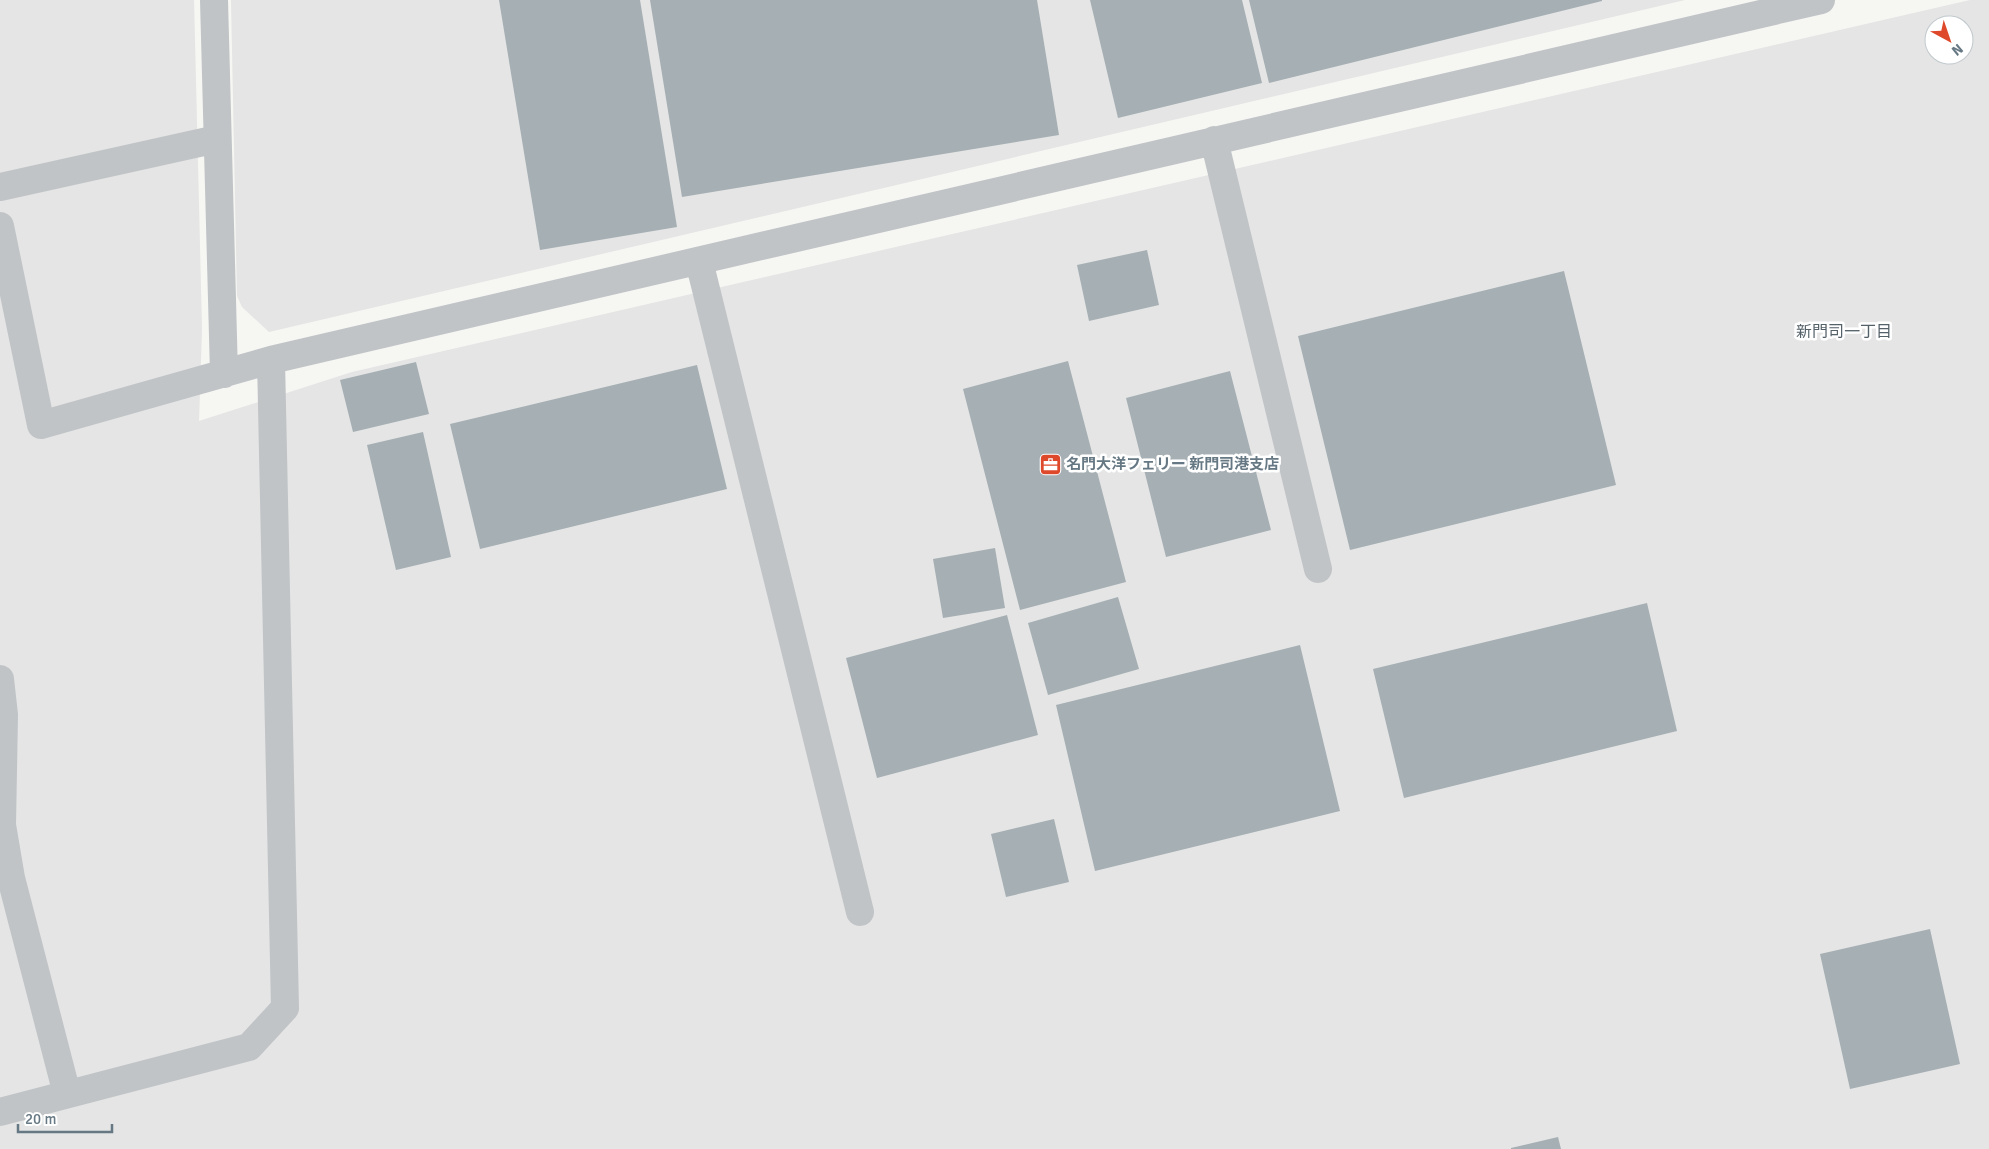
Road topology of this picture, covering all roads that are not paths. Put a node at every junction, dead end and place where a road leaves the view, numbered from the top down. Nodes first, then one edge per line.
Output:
1 (214, 0) edge
2 (1821, 0) edge
3 (217, 139) junction
4 (1214, 140) junction
5 (0, 187) edge
6 (0, 226) edge
7 (699, 261) junction
8 (271, 360) junction
9 (224, 374) junction
10 (1318, 569) dead end
11 (0, 679) edge
12 (860, 912) dead end
13 (67, 1094) junction
14 (0, 1112) edge

1 - 3 street
2 - 4 street
3 - 5 street
3 - 9 street
4 - 7 street
4 - 10 street
6 - 9 street
7 - 8 street
7 - 12 street
8 - 9 street
8 - 13 street
11 - 13 street
13 - 14 street

